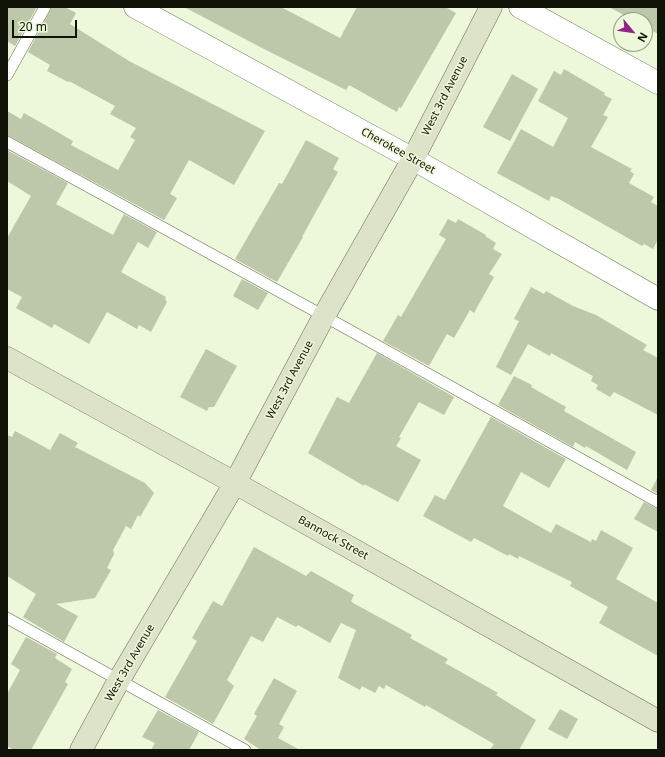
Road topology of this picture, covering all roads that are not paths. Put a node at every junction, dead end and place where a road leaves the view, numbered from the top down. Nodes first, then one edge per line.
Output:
1 (45, 7) edge
2 (135, 7) edge
3 (491, 7) edge
4 (520, 7) edge
5 (7, 75) edge
6 (658, 83) edge
7 (7, 142) edge
8 (413, 159) junction
9 (658, 299) edge
10 (324, 316) junction
11 (7, 358) edge
12 (235, 483) junction
13 (658, 502) edge
14 (7, 618) edge
15 (120, 680) junction
16 (658, 721) edge
17 (81, 750) edge
18 (245, 750) edge

1 - 5 lane
2 - 8 street, Cherokee Street
3 - 8 street, West 3rd Avenue
4 - 6 street
7 - 10 lane
8 - 9 street, Cherokee Street
8 - 10 street, West 3rd Avenue
10 - 12 street, West 3rd Avenue
10 - 13 lane
11 - 12 street, Bannock Street
12 - 15 street, West 3rd Avenue
12 - 16 street, Bannock Street
14 - 15 lane
15 - 17 street, West 3rd Avenue
15 - 18 lane

